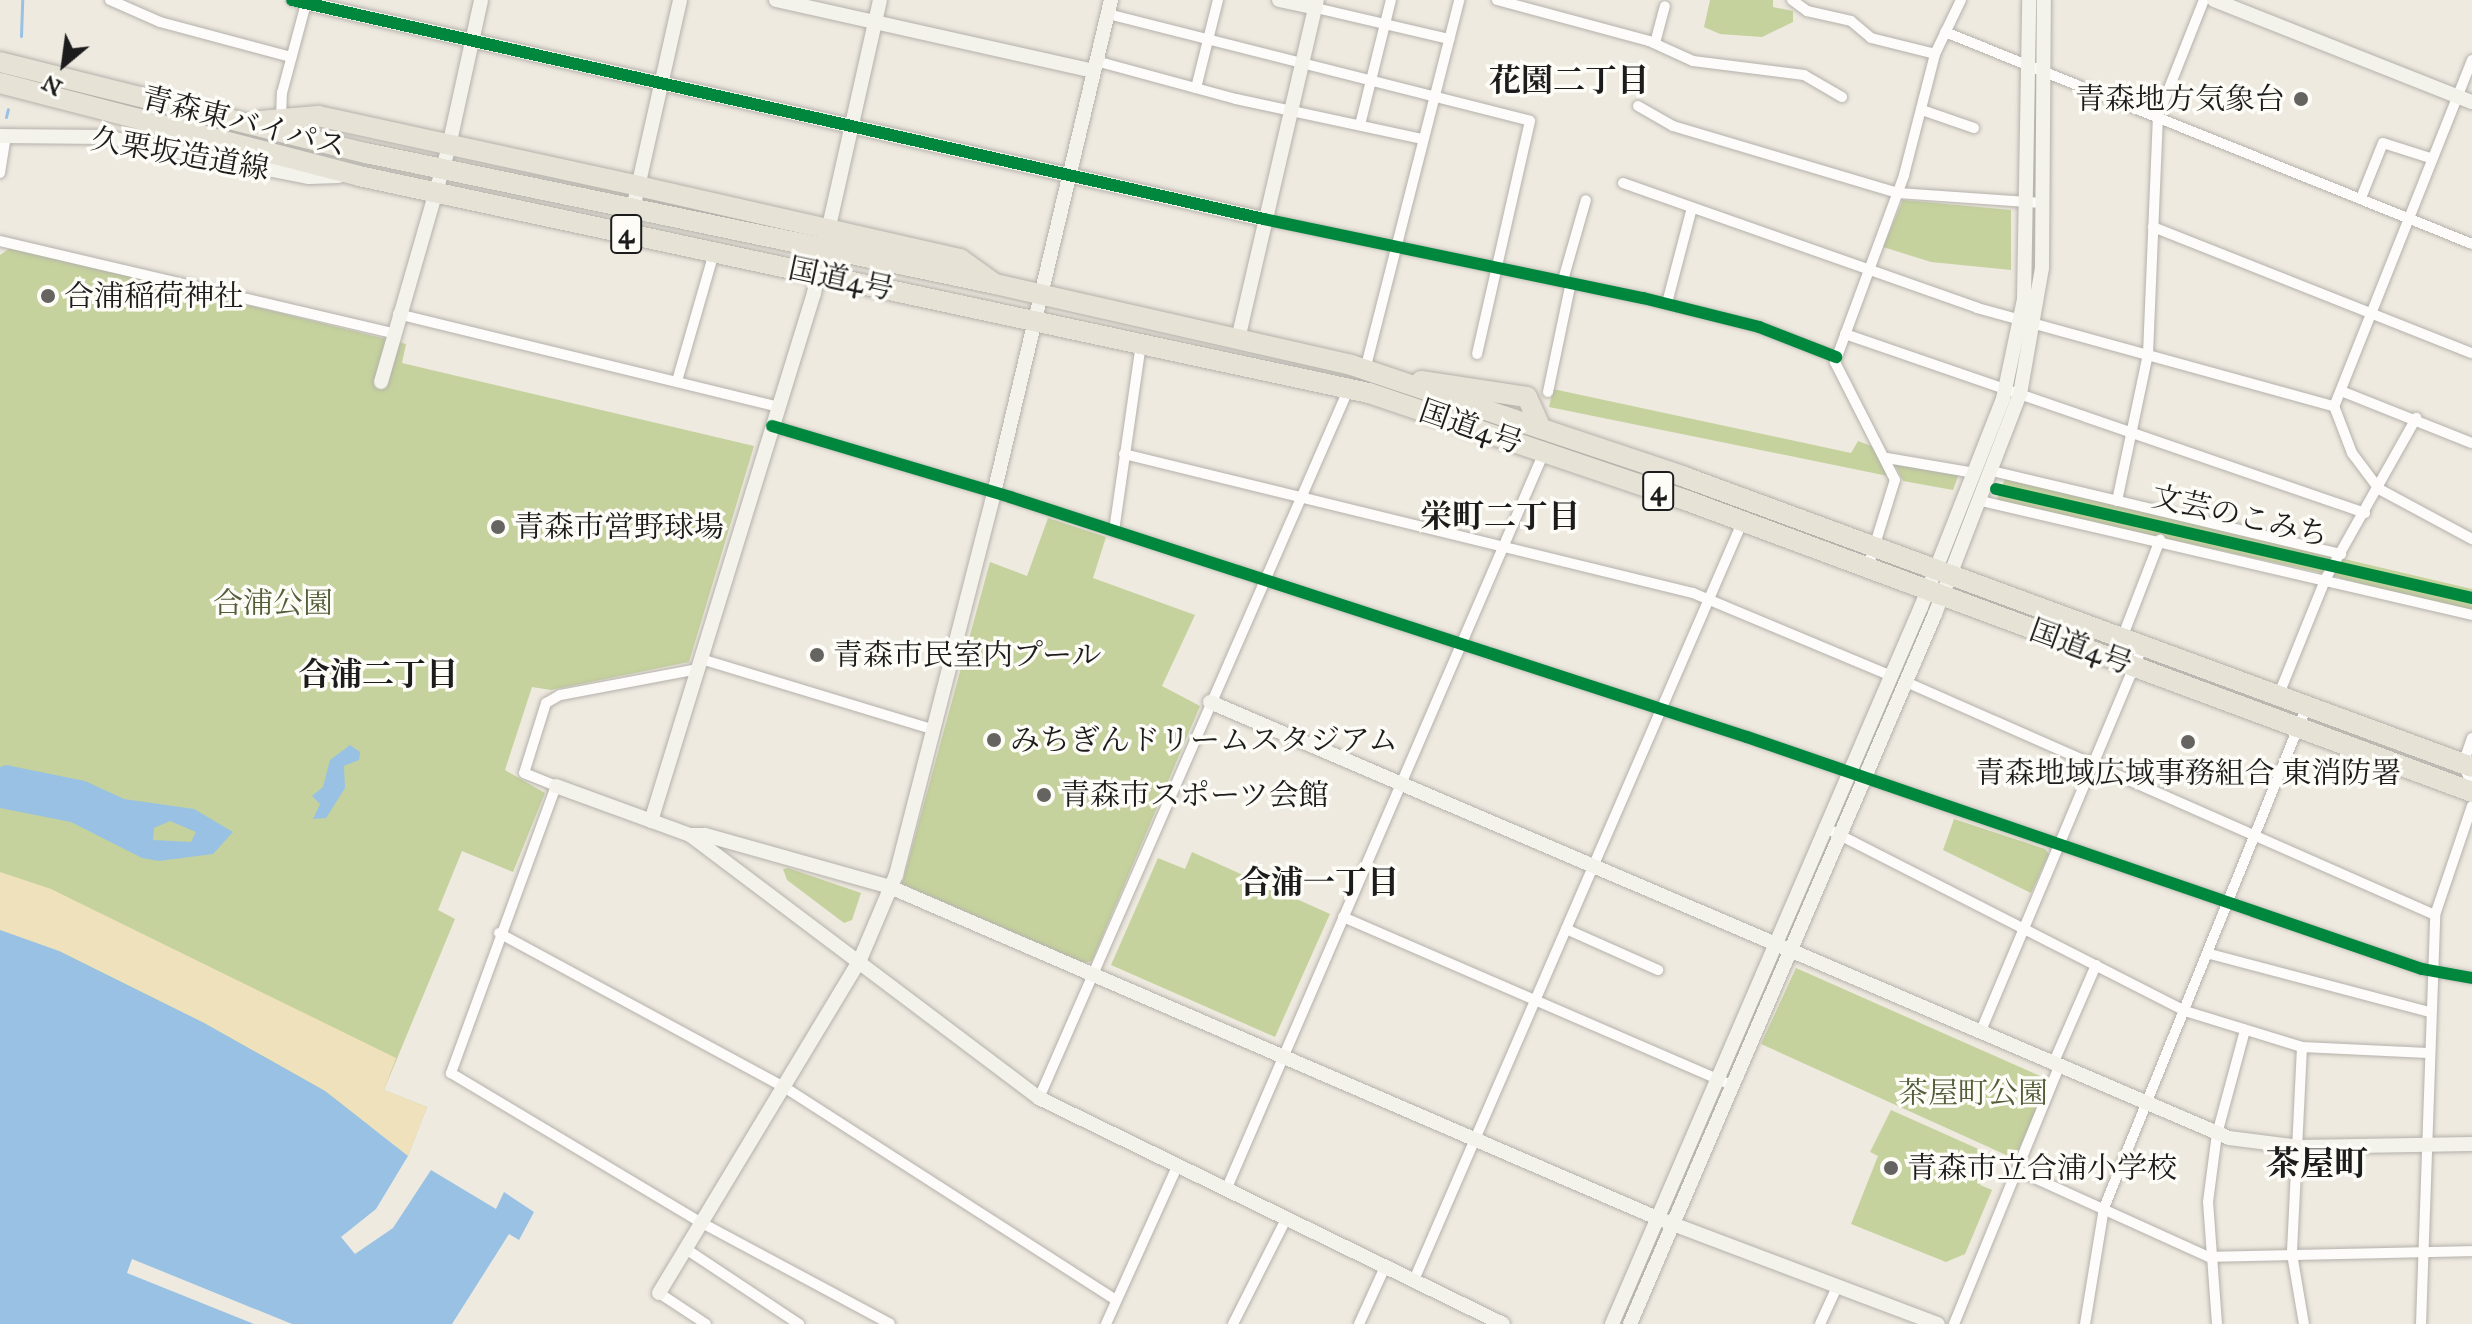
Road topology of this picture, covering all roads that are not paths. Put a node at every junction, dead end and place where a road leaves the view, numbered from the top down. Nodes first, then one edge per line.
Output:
1 (110, 0) edge
2 (481, 0) edge
3 (680, 0) edge
4 (776, 0) edge
5 (880, 0) edge
6 (1218, 0) edge
7 (1279, 0) edge
8 (1391, 0) edge
9 (1459, 0) edge
10 (1497, 0) edge
11 (1792, 0) edge
12 (2029, 0) edge
13 (2044, 0) edge
14 (2204, 0) edge
15 (2214, 0) edge
16 (302, 1) edge
17 (1958, 1) edge
18 (1316, 4) edge
19 (1665, 6) dead end
20 (1109, 7) edge
21 (875, 22) junction
22 (1385, 24) junction
23 (1945, 32) junction
24 (1208, 38) junction
25 (1449, 39) junction
26 (471, 41) junction
27 (1655, 43) junction
28 (1935, 54) junction
29 (291, 57) junction
30 (1302, 60) junction
31 (2472, 60) edge
32 (0, 62) edge
33 (2027, 64) junction
34 (1094, 66) junction
35 (2043, 71) junction
36 (1372, 77) junction
37 (0, 83) edge
38 (661, 83) junction
39 (1196, 88) junction
40 (1434, 94) junction
41 (2457, 96) junction
42 (1842, 97) dead end
43 (2472, 102) edge
44 (1638, 106) dead end
45 (1289, 110) junction
46 (1922, 110) junction
47 (2158, 116) junction
48 (281, 118) junction
49 (245, 122) junction
50 (1360, 125) junction
51 (853, 126) junction
52 (1974, 128) dead end
53 (3, 136) edge
54 (1423, 139) junction
55 (449, 146) junction
56 (2433, 159) junction
57 (441, 169) junction
58 (0, 173) edge
59 (1067, 174) junction
60 (359, 176) junction
61 (1623, 183) dead end
62 (638, 186) junction
63 (433, 192) junction
64 (1898, 193) junction
65 (2361, 198) junction
66 (1586, 200) dead end
67 (2026, 202) junction
68 (2042, 203) junction
69 (1692, 208) junction
70 (633, 209) junction
71 (2410, 217) junction
72 (1264, 219) junction
73 (2153, 227) junction
74 (827, 240) junction
75 (0, 241) edge
76 (2472, 244) edge
77 (1395, 247) junction
78 (714, 253) junction
79 (1497, 267) junction
80 (819, 274) junction
81 (1868, 274) junction
82 (1567, 281) junction
83 (1041, 295) junction
84 (1667, 303) junction
85 (2371, 313) junction
86 (398, 314) junction
87 (1036, 320) junction
88 (2029, 320) junction
89 (393, 333) junction
90 (1845, 334) junction
91 (1238, 339) junction
92 (1141, 342) junction
93 (2472, 353) edge
94 (1477, 354) dead end
95 (2148, 354) junction
96 (1836, 357) junction
97 (1365, 370) junction
98 (677, 381) junction
99 (381, 382) dead end
100 (1349, 388) junction
101 (2341, 391) junction
102 (1548, 392) dead end
103 (2012, 392) junction
104 (2334, 406) junction
105 (779, 407) junction
106 (2416, 418) junction
107 (772, 426) junction
108 (1548, 431) junction
109 (2132, 433) junction
110 (2472, 443) edge
111 (1544, 452) junction
112 (1124, 454) junction
113 (1887, 458) junction
114 (1992, 471) junction
115 (1975, 473) junction
116 (2379, 489) junction
117 (994, 493) junction
118 (1299, 494) junction
119 (1751, 501) junction
120 (1981, 501) junction
121 (2117, 501) junction
122 (2365, 513) junction
123 (1743, 521) junction
124 (1114, 531) junction
125 (2472, 539) edge
126 (2160, 540) junction
127 (1505, 546) junction
128 (1875, 547) junction
129 (2341, 554) junction
130 (1868, 567) junction
131 (2326, 578) junction
132 (1262, 580) junction
133 (1939, 583) junction
134 (1709, 598) junction
135 (2472, 615) edge
136 (2122, 639) junction
137 (1463, 644) junction
138 (2142, 647) junction
139 (2114, 659) junction
140 (699, 664) junction
141 (2134, 667) junction
142 (1891, 676) junction
143 (1906, 682) junction
144 (2278, 698) junction
145 (1210, 702) junction
146 (2306, 708) junction
147 (1661, 709) junction
148 (2270, 717) junction
149 (2299, 728) junction
150 (932, 729) junction
151 (2472, 738) edge
152 (2093, 765) junction
153 (2468, 766) edge
154 (1849, 772) junction
155 (1863, 778) junction
156 (1402, 784) junction
157 (2472, 785) edge
158 (556, 786) junction
159 (2472, 792) edge
160 (2472, 806) edge
161 (651, 821) junction
162 (1824, 827) junction
163 (1838, 834) junction
164 (690, 835) junction
165 (2257, 836) junction
166 (2058, 847) junction
167 (1594, 865) junction
168 (890, 887) junction
169 (2229, 903) junction
170 (2435, 915) junction
171 (1343, 917) junction
172 (2024, 928) junction
173 (1566, 929) junction
174 (499, 933) junction
175 (1782, 947) junction
176 (2210, 954) junction
177 (859, 962) junction
178 (2096, 965) junction
179 (1658, 970) dead end
180 (2432, 971) junction
181 (1093, 975) junction
182 (2472, 978) edge
183 (1535, 1000) junction
184 (2185, 1011) junction
185 (2430, 1012) junction
186 (2245, 1030) junction
187 (1980, 1033) junction
188 (2302, 1047) junction
189 (2428, 1053) junction
190 (1283, 1057) junction
191 (2056, 1066) junction
192 (1716, 1079) junction
193 (1731, 1085) junction
194 (784, 1087) junction
195 (1039, 1098) junction
196 (2147, 1105) junction
197 (2217, 1134) junction
198 (1475, 1140) junction
199 (2472, 1144) edge
200 (2299, 1147) junction
201 (2426, 1147) junction
202 (1177, 1167) junction
203 (2017, 1170) junction
204 (1226, 1190) junction
205 (2104, 1208) junction
206 (1286, 1219) junction
207 (1664, 1220) junction
208 (702, 1223) junction
209 (686, 1249) junction
210 (2423, 1249) junction
211 (2472, 1251) edge
212 (2292, 1254) junction
213 (2209, 1257) junction
214 (1385, 1267) junction
215 (1414, 1280) junction
216 (1837, 1287) junction
217 (659, 1293) joint
218 (1116, 1300) junction
219 (691, 1319) edge
220 (706, 1324) edge
221 (799, 1324) edge
222 (890, 1324) edge
223 (1106, 1324) edge
224 (1233, 1324) edge
225 (1359, 1324) edge
226 (1503, 1324) edge
227 (1612, 1324) edge
228 (1630, 1324) edge
229 (1820, 1324) edge
230 (1938, 1324) edge
231 (1954, 1324) edge
232 (2085, 1324) edge
233 (2217, 1324) edge
234 (2304, 1324) edge
235 (2421, 1324) edge

1 - 29 street
2 - 26 street
3 - 38 street
4 - 21 street
5 - 21 street
6 - 24 street
7 - 18 street
8 - 22 street
9 - 25 street
10 - 27 street
11 - 28 street
12 - 33 street
13 - 35 street
14 - 47 street
15 - 41 street
16 - 26 street
16 - 29 street
17 - 23 street
18 - 22 street
18 - 30 street
19 - 27 street
20 - 24 street
20 - 34 street
21 - 34 street
21 - 51 street
22 - 25 street
22 - 36 street
23 - 28 street
23 - 33 street
24 - 30 street
24 - 39 street
25 - 40 street
26 - 38 street
26 - 55 street
27 - 42 street
28 - 46 street
29 - 48 street
30 - 36 street
30 - 45 street
31 - 41 street
32 - 49 highway, 青森東バイパス / 4
33 - 35 street
33 - 67 street
34 - 39 street
34 - 59 street
35 - 47 street
35 - 68 street
36 - 40 street
36 - 50 street
37 - 60 highway, 青森東バイパス / 4
38 - 51 street
38 - 62 street
39 - 45 street
40 - 54 street
40 - 79 street
41 - 43 street
41 - 56 street
44 - 64 street
45 - 50 street
45 - 72 street
46 - 52 street
46 - 64 street
47 - 65 street
47 - 73 street
48 - 49 highway
48 - 55 highway
49 - 57 highway, 青森東バイパス / 4
50 - 54 street
51 - 59 street
51 - 74 street
53 - 58 street
53 - 60 street, 久栗坂造道線
54 - 77 street
55 - 57 street
55 - 62 highway
56 - 65 street
56 - 71 street
57 - 63 street
57 - 70 highway, 国道4号 / 4
59 - 72 street
59 - 83 street
60 - 63 highway, 青森東バイパス / 4
61 - 69 street
62 - 70 street
62 - 74 highway
63 - 78 highway, 国道4号 / 4
63 - 86 street
64 - 67 street
64 - 81 street
65 - 71 street
66 - 82 street
67 - 68 street
67 - 88 street
68 - 88 street
69 - 81 street
69 - 84 street
70 - 74 highway, 国道4号 / 4
71 - 76 street
71 - 85 street
72 - 77 street
72 - 91 street
73 - 85 street
73 - 95 street
74 - 80 street
74 - 83 highway, 国道4号 / 4
75 - 89 street
77 - 79 street
77 - 97 street
78 - 80 highway, 国道4号 / 4
78 - 98 street
79 - 82 street
79 - 94 street
80 - 87 highway, 国道4号 / 4
80 - 105 street
81 - 88 street
81 - 90 street
82 - 84 street
82 - 102 street
83 - 87 street
83 - 91 highway, 国道4号 / 4
84 - 96 street
85 - 93 street
85 - 101 street
86 - 89 street
86 - 98 street
87 - 92 highway, 国道4号 / 4
87 - 117 street
88 - 95 street
88 - 103 street
89 - 99 street
90 - 96 street
90 - 103 street
91 - 97 highway, 国道4号 / 4
92 - 100 highway, 国道4号 / 4
92 - 112 street
95 - 104 street
95 - 109 street
96 - 113 street
97 - 108 highway, 国道4号 / 4
98 - 105 street
100 - 111 highway, 国道4号 / 4
100 - 118 street
101 - 104 street
101 - 106 street
103 - 109 street
103 - 114 street
103 - 115 street
104 - 116 street
105 - 107 street
106 - 110 street
106 - 116 street
107 - 117 street
107 - 140 street
108 - 111 street
108 - 119 highway, 国道4号 / 4
109 - 121 street
109 - 122 street
111 - 123 highway, 国道4号 / 4
111 - 127 street
112 - 118 street
112 - 124 street
113 - 115 street
113 - 128 street
114 - 120 street
114 - 121 street
115 - 133 street
116 - 122 street
116 - 125 street
117 - 124 street
117 - 150 street
118 - 127 street
118 - 132 street
119 - 123 street
119 - 128 highway, 国道4号 / 4
120 - 126 street
120 - 133 street
121 - 129 street
122 - 129 street
123 - 130 highway, 国道4号 / 4
123 - 134 street
124 - 132 street
126 - 131 street
126 - 136 street
127 - 134 street
127 - 137 street
128 - 130 street
128 - 133 highway, 国道4号 / 4
129 - 131 street
130 - 133 highway, 国道4号 / 4
131 - 135 street
131 - 144 street
132 - 137 street
132 - 145 street
133 - 136 highway, 国道4号 / 4
133 - 139 highway, 国道4号 / 4
133 - 142 street
133 - 143 street
134 - 142 street
134 - 147 street
136 - 138 highway, 国道4号 / 4
136 - 139 street
137 - 147 street
137 - 156 street
138 - 141 street
138 - 144 highway, 国道4号 / 4
139 - 141 highway, 国道4号 / 4
140 - 150 street
140 - 158 street
140 - 161 street
141 - 148 highway, 国道4号 / 4
141 - 152 street
142 - 154 street
143 - 152 street
143 - 155 street
144 - 146 highway, 国道4号 / 4
144 - 148 street
145 - 156 street
145 - 181 street
146 - 149 street
146 - 153 highway, 国道4号 / 4
147 - 154 street
147 - 167 street
148 - 149 highway, 国道4号 / 4
149 - 159 highway, 国道4号 / 4
149 - 165 street
150 - 168 street
151 - 153 street
152 - 165 street
152 - 166 street
153 - 157 street
154 - 155 street
154 - 162 street
155 - 163 street
155 - 166 street
156 - 167 street
156 - 171 street
158 - 161 street
158 - 174 street
160 - 170 street
161 - 164 street
162 - 163 street
162 - 175 street
163 - 172 street
163 - 175 street
164 - 168 street
164 - 177 street
165 - 169 street
165 - 170 street
166 - 169 street
166 - 172 street
167 - 173 street
167 - 175 street
168 - 177 street
168 - 181 street
169 - 176 street
169 - 180 street
170 - 180 street
171 - 183 street
171 - 190 street
172 - 178 street
172 - 187 street
173 - 179 street
173 - 183 street
174 - 194 street
174 - 208 street
175 - 187 street
175 - 192 street
175 - 193 street
176 - 184 street
176 - 185 street
177 - 194 street
177 - 195 street
178 - 184 street
178 - 191 street
180 - 182 street
180 - 185 street
181 - 190 street
181 - 195 street
183 - 192 street
183 - 198 street
184 - 186 street
184 - 196 street
185 - 189 street
186 - 188 street
186 - 197 street
187 - 191 street
188 - 189 street
188 - 200 street
189 - 201 street
190 - 198 street
190 - 204 street
191 - 196 street
191 - 203 street
192 - 193 street
192 - 207 street
193 - 207 street
194 - 208 street
194 - 218 street
195 - 202 street
196 - 197 street
196 - 205 street
197 - 200 street
197 - 213 street
198 - 207 street
198 - 215 street
199 - 201 street
200 - 201 street
200 - 212 street
201 - 210 street
202 - 204 street
202 - 218 street
203 - 205 street
203 - 231 street
204 - 206 street
205 - 213 street
205 - 232 street
206 - 214 street
206 - 224 street
207 - 216 street
207 - 227 street
207 - 228 street
208 - 209 street
208 - 222 street
209 - 217 street
209 - 221 street
210 - 211 street
210 - 212 street
210 - 235 street
212 - 213 street
212 - 234 street
213 - 233 street
214 - 215 street
214 - 225 street
215 - 226 street
216 - 229 street
216 - 230 street
217 - 219 street
218 - 223 street
219 - 220 street

